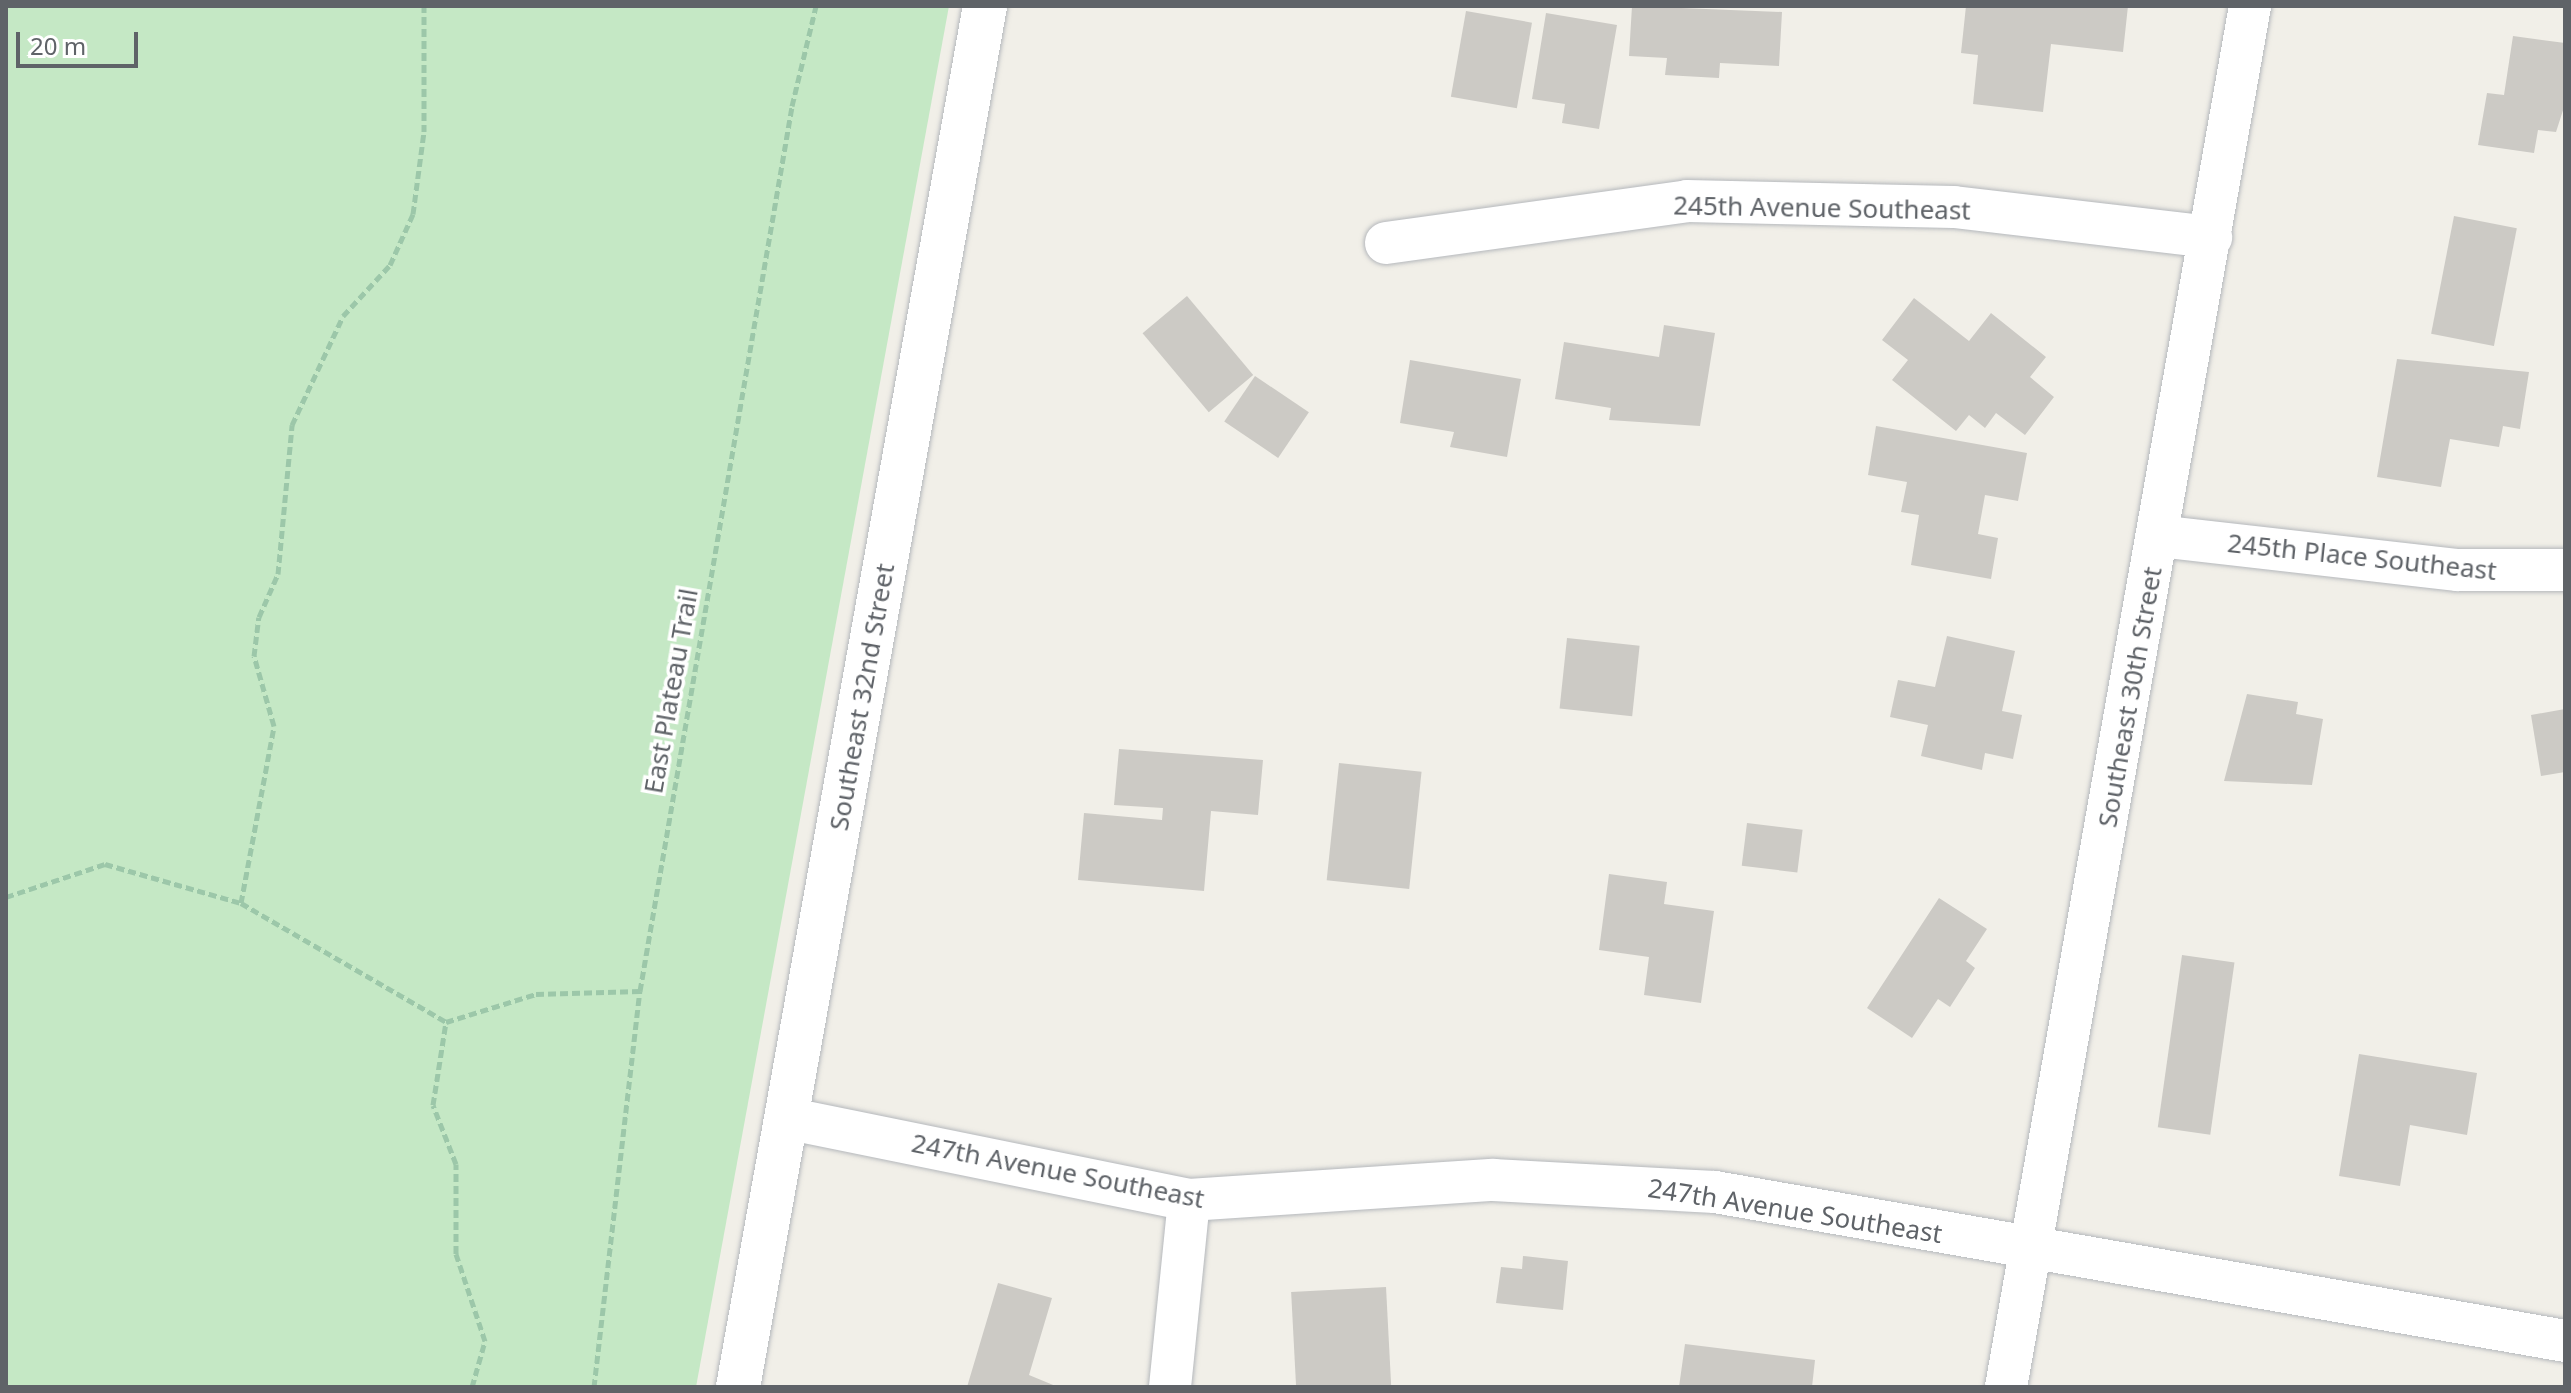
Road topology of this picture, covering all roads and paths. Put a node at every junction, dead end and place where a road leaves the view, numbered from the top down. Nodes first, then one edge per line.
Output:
1 (424, 6) edge
2 (816, 6) edge
3 (985, 6) edge
4 (2250, 6) edge
5 (2211, 237) junction
6 (1386, 243) dead end
7 (2158, 536) junction
8 (2565, 570) edge
9 (6, 897) edge
10 (241, 903) junction
11 (640, 991) junction
12 (446, 1022) junction
13 (786, 1118) junction
14 (1189, 1200) junction
15 (2030, 1252) junction
16 (2565, 1341) edge
17 (472, 1387) edge
18 (594, 1387) edge
19 (738, 1387) edge
20 (1170, 1387) edge
21 (2006, 1387) edge

1 - 10 path
2 - 11 path, East Plateau Trail
3 - 13 street, Southeast 32nd Street
4 - 5 street, Southeast 30th Street
5 - 6 street, 245th Avenue Southeast
5 - 7 street, Southeast 30th Street
7 - 8 street, 245th Place Southeast
7 - 15 street, Southeast 30th Street
9 - 10 path
10 - 12 path
11 - 12 path
11 - 18 path, East Plateau Trail
12 - 17 path
13 - 14 street, 247th Avenue Southeast
13 - 19 street, Southeast 32nd Street
14 - 15 street, 247th Avenue Southeast
14 - 20 street
15 - 16 street, 247th Avenue Southeast
15 - 21 street, Southeast 30th Street

